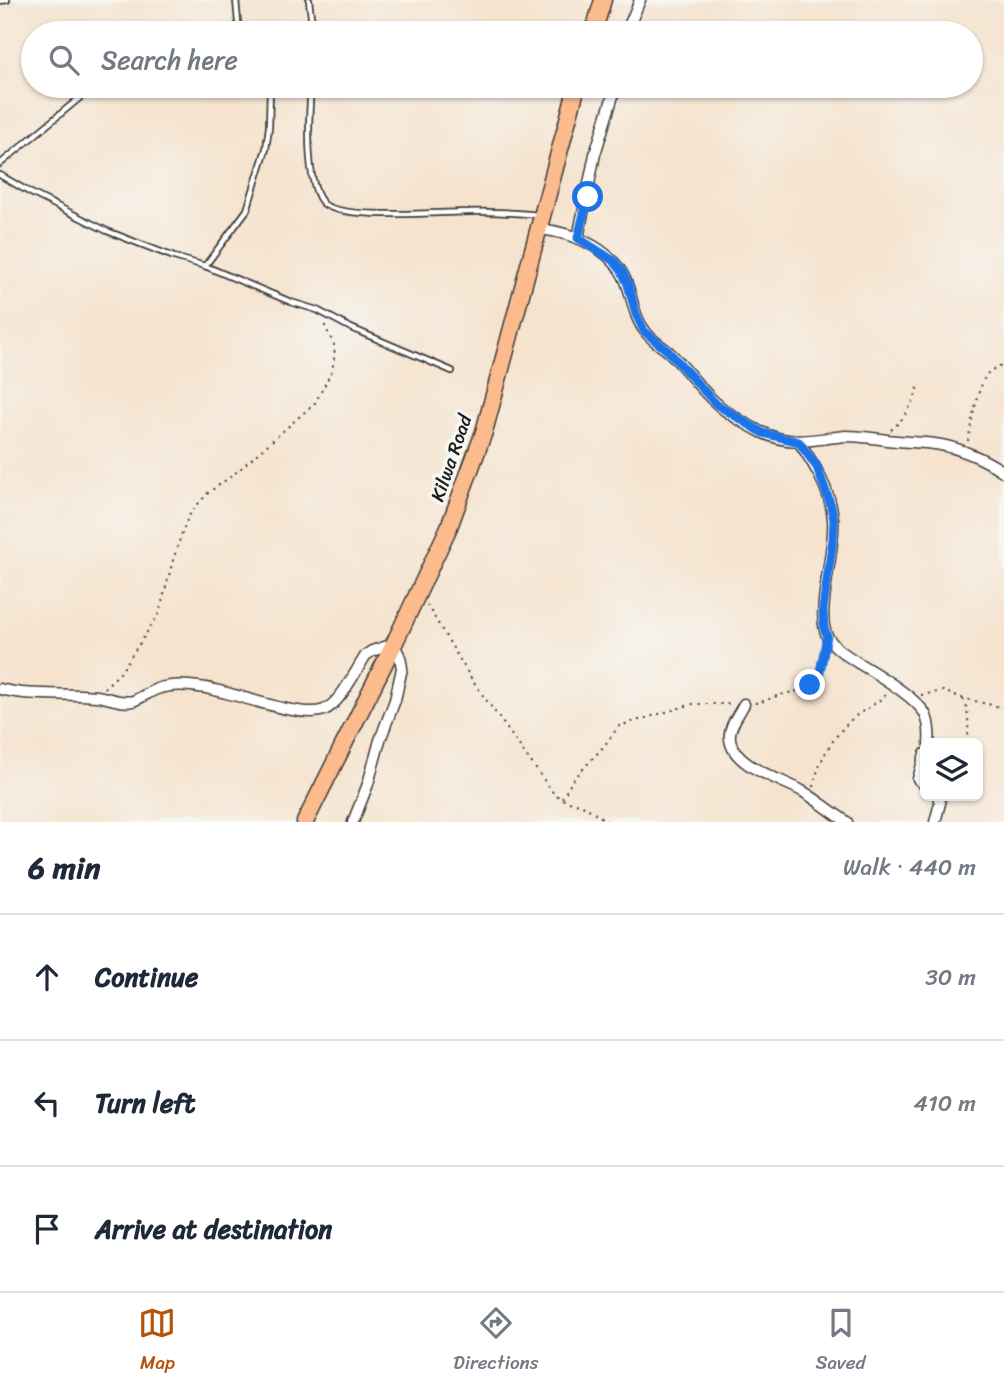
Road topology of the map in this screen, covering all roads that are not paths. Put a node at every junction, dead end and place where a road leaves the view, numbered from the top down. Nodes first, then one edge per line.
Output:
1 (7, 0) edge
2 (236, 0) edge
3 (309, 0) edge
4 (603, 0) edge
5 (640, 0) edge
6 (0, 1) edge
7 (238, 21) edge
8 (312, 21) edge
9 (597, 21) edge
10 (631, 21) edge
11 (80, 98) edge
12 (270, 98) edge
13 (310, 98) edge
14 (574, 98) edge
15 (613, 98) edge
16 (0, 164) edge
17 (0, 175) edge
18 (541, 222) junction
19 (578, 238) junction
20 (205, 266) junction
21 (452, 371) dead end
22 (799, 442) junction
23 (1004, 472) edge
24 (394, 644) junction
25 (0, 689) edge
26 (744, 704) road end
27 (929, 738) edge
28 (939, 801) edge
29 (305, 822) edge
30 (353, 822) edge
31 (847, 822) edge
32 (934, 822) edge

1 - 6 lane
2 - 7 lane
3 - 8 lane
4 - 9 highway
5 - 10 street
11 - 16 lane
12 - 20 lane
13 - 18 lane
14 - 18 highway, Kilwa Road
15 - 19 street
17 - 20 lane
18 - 19 street
18 - 24 highway, Kilwa Road
19 - 22 street
20 - 21 lane
22 - 23 street
22 - 27 street
24 - 25 street
24 - 29 highway, Kilwa Road
24 - 30 street
26 - 31 street
28 - 32 street

